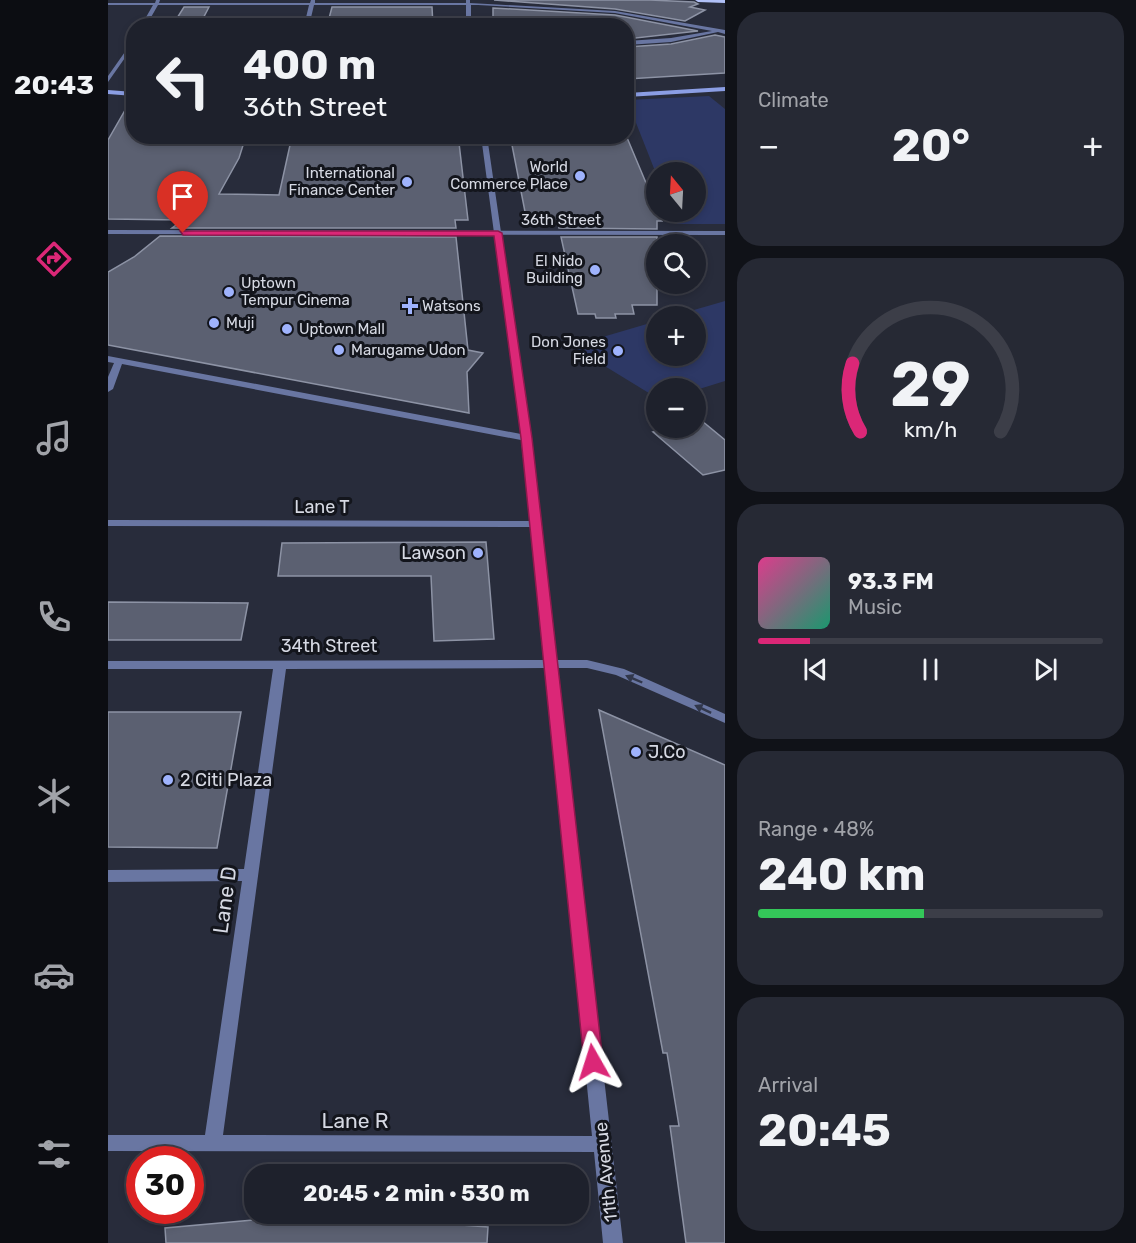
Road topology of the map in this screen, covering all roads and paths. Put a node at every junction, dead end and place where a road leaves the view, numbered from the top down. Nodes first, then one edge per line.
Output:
1 (698, 0) edge
2 (725, 1) edge
3 (157, 2) edge
4 (468, 2) edge
5 (312, 3) edge
6 (108, 4) edge
7 (148, 18) edge
8 (308, 18) edge
9 (469, 18) edge
10 (723, 32) edge
11 (634, 43) edge
12 (126, 53) edge
13 (108, 80) edge
14 (725, 82) edge
15 (634, 88) edge
16 (725, 89) edge
17 (108, 91) edge
18 (126, 92) edge
19 (634, 95) edge
20 (485, 144) edge
21 (108, 232) edge
22 (498, 233) junction
23 (725, 233) edge
24 (108, 360) edge
25 (119, 361) junction
26 (108, 389) edge
27 (526, 438) junction
28 (108, 523) edge
29 (535, 524) junction
30 (280, 664) junction
31 (551, 664) junction
32 (108, 665) edge
33 (725, 719) edge
34 (250, 875) junction
35 (108, 876) edge
36 (213, 1142) junction
37 (108, 1143) edge
38 (603, 1144) junction
39 (613, 1243) edge

1 - 2 main road
3 - 5 street
3 - 6 street
3 - 7 street
4 - 5 street
4 - 9 street
4 - 10 street
5 - 8 street
10 - 11 street
12 - 13 street
14 - 15 main road
16 - 19 main road
17 - 18 main road
20 - 22 street, 11th Avenue
21 - 22 street, 36th Street
22 - 23 street, 36th Street
22 - 27 street, 11th Avenue
24 - 25 street
25 - 26 street
25 - 27 street
27 - 29 street, 11th Avenue
28 - 29 street, Lane T
29 - 31 street, 11th Avenue
30 - 31 street, 34th Street
30 - 32 street, 34th Street
30 - 34 street, Lane D
33 -> 31 street, 34th Street
31 - 38 street, 11th Avenue
34 - 35 street
34 - 36 street, Lane D
36 - 37 street, Lane R
36 - 38 street, Lane R
38 - 39 street, 11th Avenue

